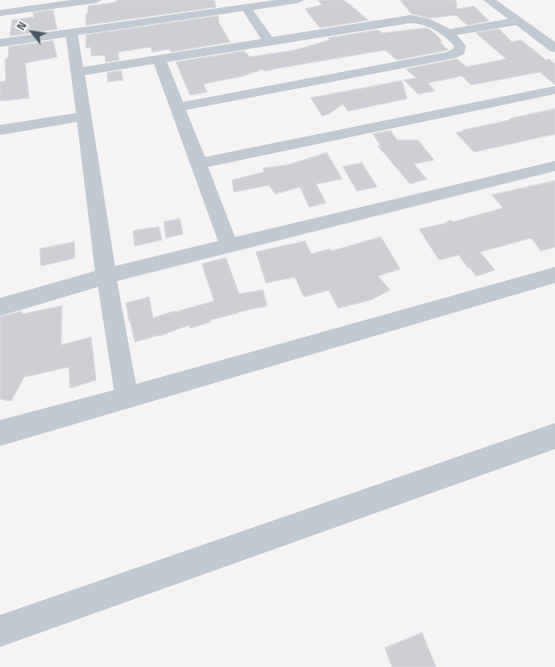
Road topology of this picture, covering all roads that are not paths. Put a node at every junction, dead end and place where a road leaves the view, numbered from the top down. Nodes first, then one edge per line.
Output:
1 (96, 0) edge
2 (298, 0) edge
3 (489, 0) edge
4 (64, 2) edge
5 (246, 8) junction
6 (0, 13) edge
7 (518, 21) junction
8 (72, 33) junction
9 (448, 33) junction
10 (269, 42) junction
11 (0, 43) edge
12 (555, 48) edge
13 (159, 59) junction
14 (78, 72) junction
15 (555, 90) edge
16 (178, 107) junction
17 (84, 116) junction
18 (0, 130) edge
19 (198, 164) junction
20 (555, 166) edge
21 (229, 246) junction
22 (555, 275) edge
23 (106, 276) junction
24 (0, 307) edge
25 (128, 398) junction
26 (0, 433) edge
27 (555, 436) edge
28 (0, 631) edge

1 - 4 street
2 - 5 street
3 - 7 street
4 - 6 street
5 - 8 street
5 - 10 street
7 - 9 street
7 - 12 street
8 - 11 street
8 - 14 street
9 - 10 street
9 - 16 street
10 - 13 street
13 - 14 street
13 - 16 street
14 - 17 street
15 - 19 street
16 - 19 street
17 - 18 street
17 - 23 street
19 - 21 street
20 - 21 street
21 - 23 street
22 - 25 street
23 - 24 street
23 - 25 street
25 - 26 street
27 - 28 street

